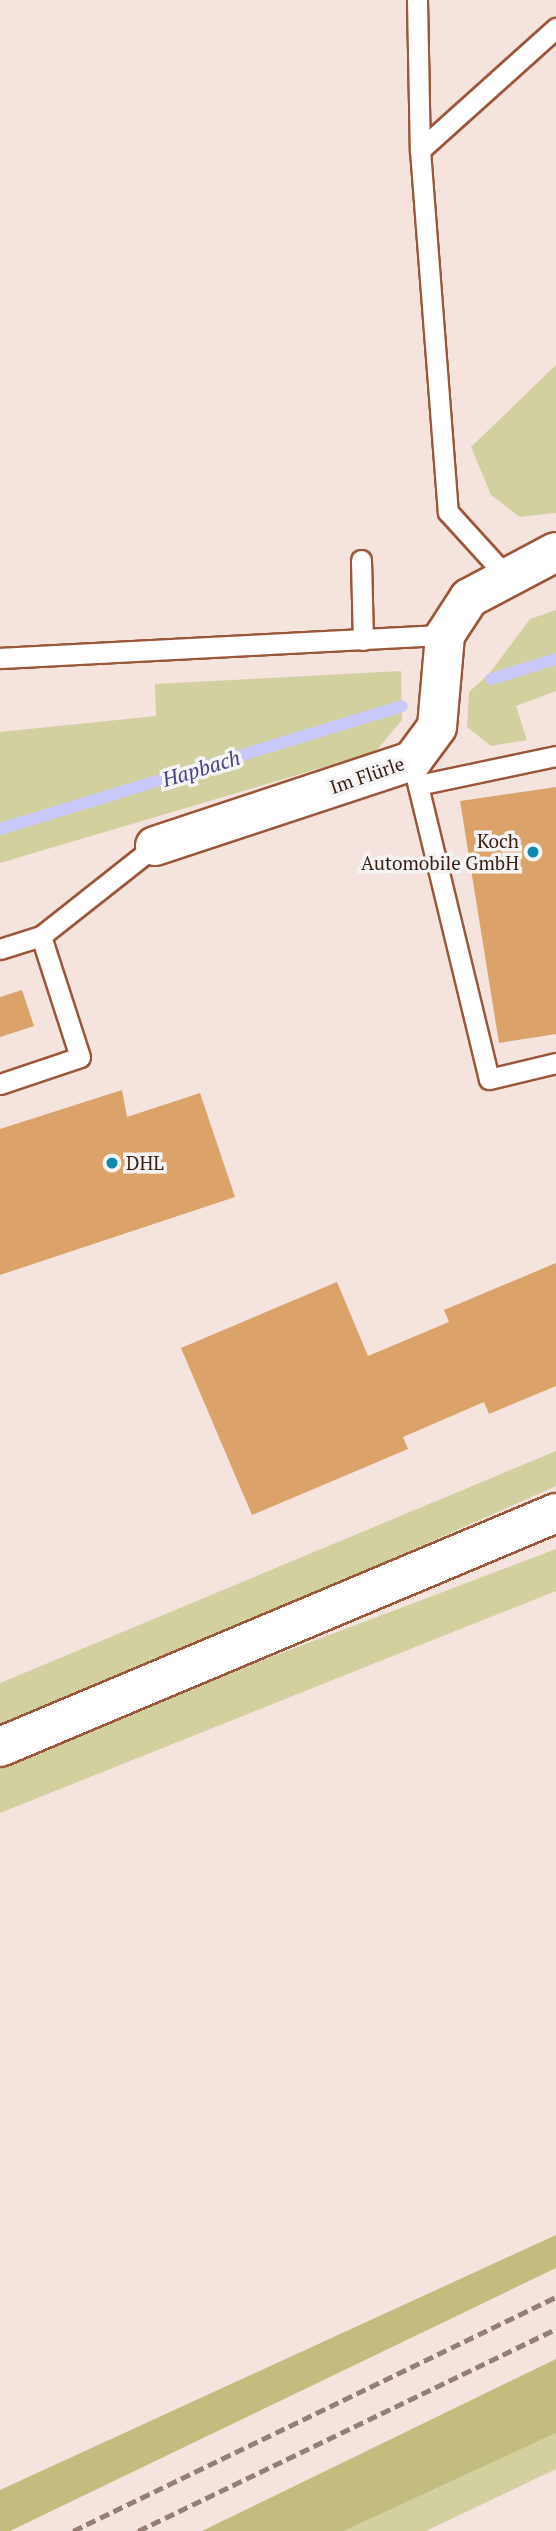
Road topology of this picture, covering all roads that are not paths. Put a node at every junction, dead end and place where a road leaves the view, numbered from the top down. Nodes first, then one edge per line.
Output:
1 (416, 0) edge
2 (556, 28) edge
3 (420, 150) junction
4 (552, 559) edge
5 (360, 560) dead end
6 (508, 578) junction
7 (445, 635) junction
8 (363, 640) junction
9 (0, 657) edge
10 (556, 756) edge
11 (415, 773) junction
12 (155, 846) joint
13 (41, 936) junction
14 (0, 949) edge
15 (556, 1063) edge
16 (0, 1084) edge
17 (556, 1513) edge
18 (0, 1746) edge

1 - 3 lane
2 - 3 lane
3 - 6 lane
4 - 6 main road, Im Flürle
5 - 8 lane
6 - 7 main road, Im Flürle
7 - 8 lane
7 - 11 main road, Im Flürle
8 - 9 lane
10 - 11 lane
11 - 12 main road, Im Flürle
11 - 15 lane
12 - 13 lane
13 - 14 lane
13 - 16 lane
17 - 18 main road

